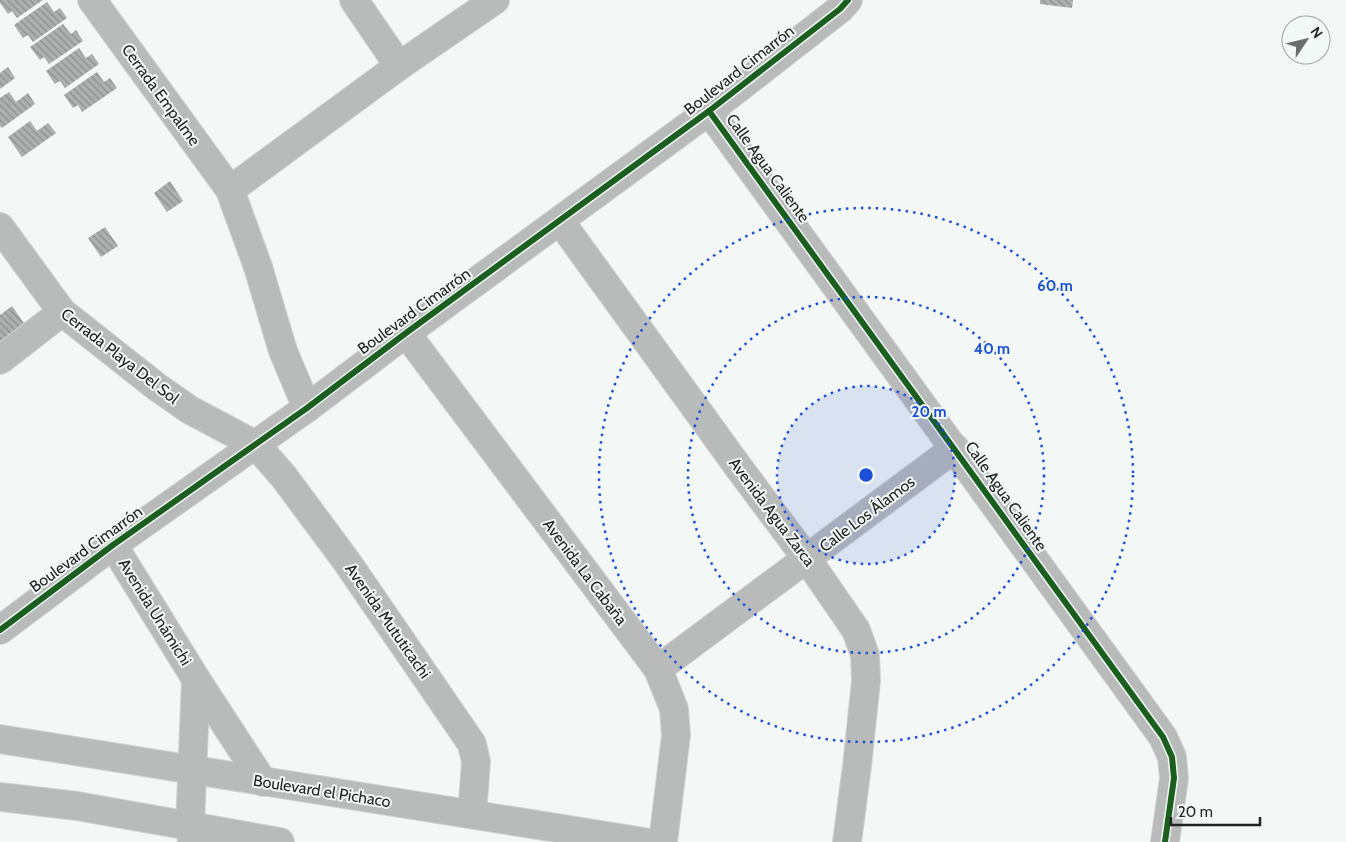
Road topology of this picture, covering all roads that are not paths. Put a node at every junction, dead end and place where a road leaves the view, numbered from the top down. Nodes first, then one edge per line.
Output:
1 (92, 0) edge
2 (354, 0) edge
3 (495, 0) edge
4 (844, 5) edge
5 (400, 66) junction
6 (710, 111) junction
7 (230, 190) junction
8 (560, 221) junction
9 (0, 227) edge
10 (62, 312) junction
11 (406, 332) junction
12 (0, 360) edge
13 (307, 408) junction
14 (256, 445) junction
15 (955, 448) junction
16 (113, 545) junction
17 (807, 559) junction
18 (0, 630) edge
19 (658, 668) junction
20 (196, 679) junction
21 (0, 739) edge
22 (192, 771) junction
23 (263, 782) junction
24 (0, 797) edge
25 (472, 814) junction
26 (191, 834) edge
27 (280, 842) edge
28 (644, 842) edge
29 (663, 842) edge
30 (847, 842) edge
31 (1165, 842) edge

1 - 7 street, Cerrada Empalme
2 - 5 street
3 - 5 street
4 - 6 street, Boulevard Cimarrón
5 - 7 street
6 - 8 street, Boulevard Cimarrón
6 - 15 street, Calle Agua Caliente
7 - 13 street, Cerrada Empalme
8 - 11 street, Boulevard Cimarrón
8 - 17 street, Avenida Agua Zarca
9 - 10 street, Cerrada Playa Del Sol
10 - 12 street, Cerrada Playa Del Sol
10 - 14 street, Cerrada Playa Del Sol
11 - 13 street, Boulevard Cimarrón
11 - 19 street, Avenida La Cabaña
13 - 14 street, Boulevard Cimarrón
14 - 16 street, Boulevard Cimarrón
14 - 25 street, Avenida Mututicachi
15 - 17 street, Calle Los Álamos
15 - 31 street, Calle Agua Caliente
16 - 18 street, Boulevard Cimarrón
16 - 20 street, Avenida Unámichi
17 - 19 street, Calle Los Álamos
17 - 30 street, Avenida Agua Zarca
19 - 29 street, Avenida La Cabaña
20 - 22 street, Avenida Unámichi
20 - 23 street, Avenida Unámichi
21 - 22 street, Boulevard el Pichaco
22 - 23 street, Boulevard el Pichaco
22 - 26 street, Avenida Unámichi
23 - 25 street, Boulevard el Pichaco
24 - 26 street
25 - 28 street, Boulevard el Pichaco
26 - 27 street

